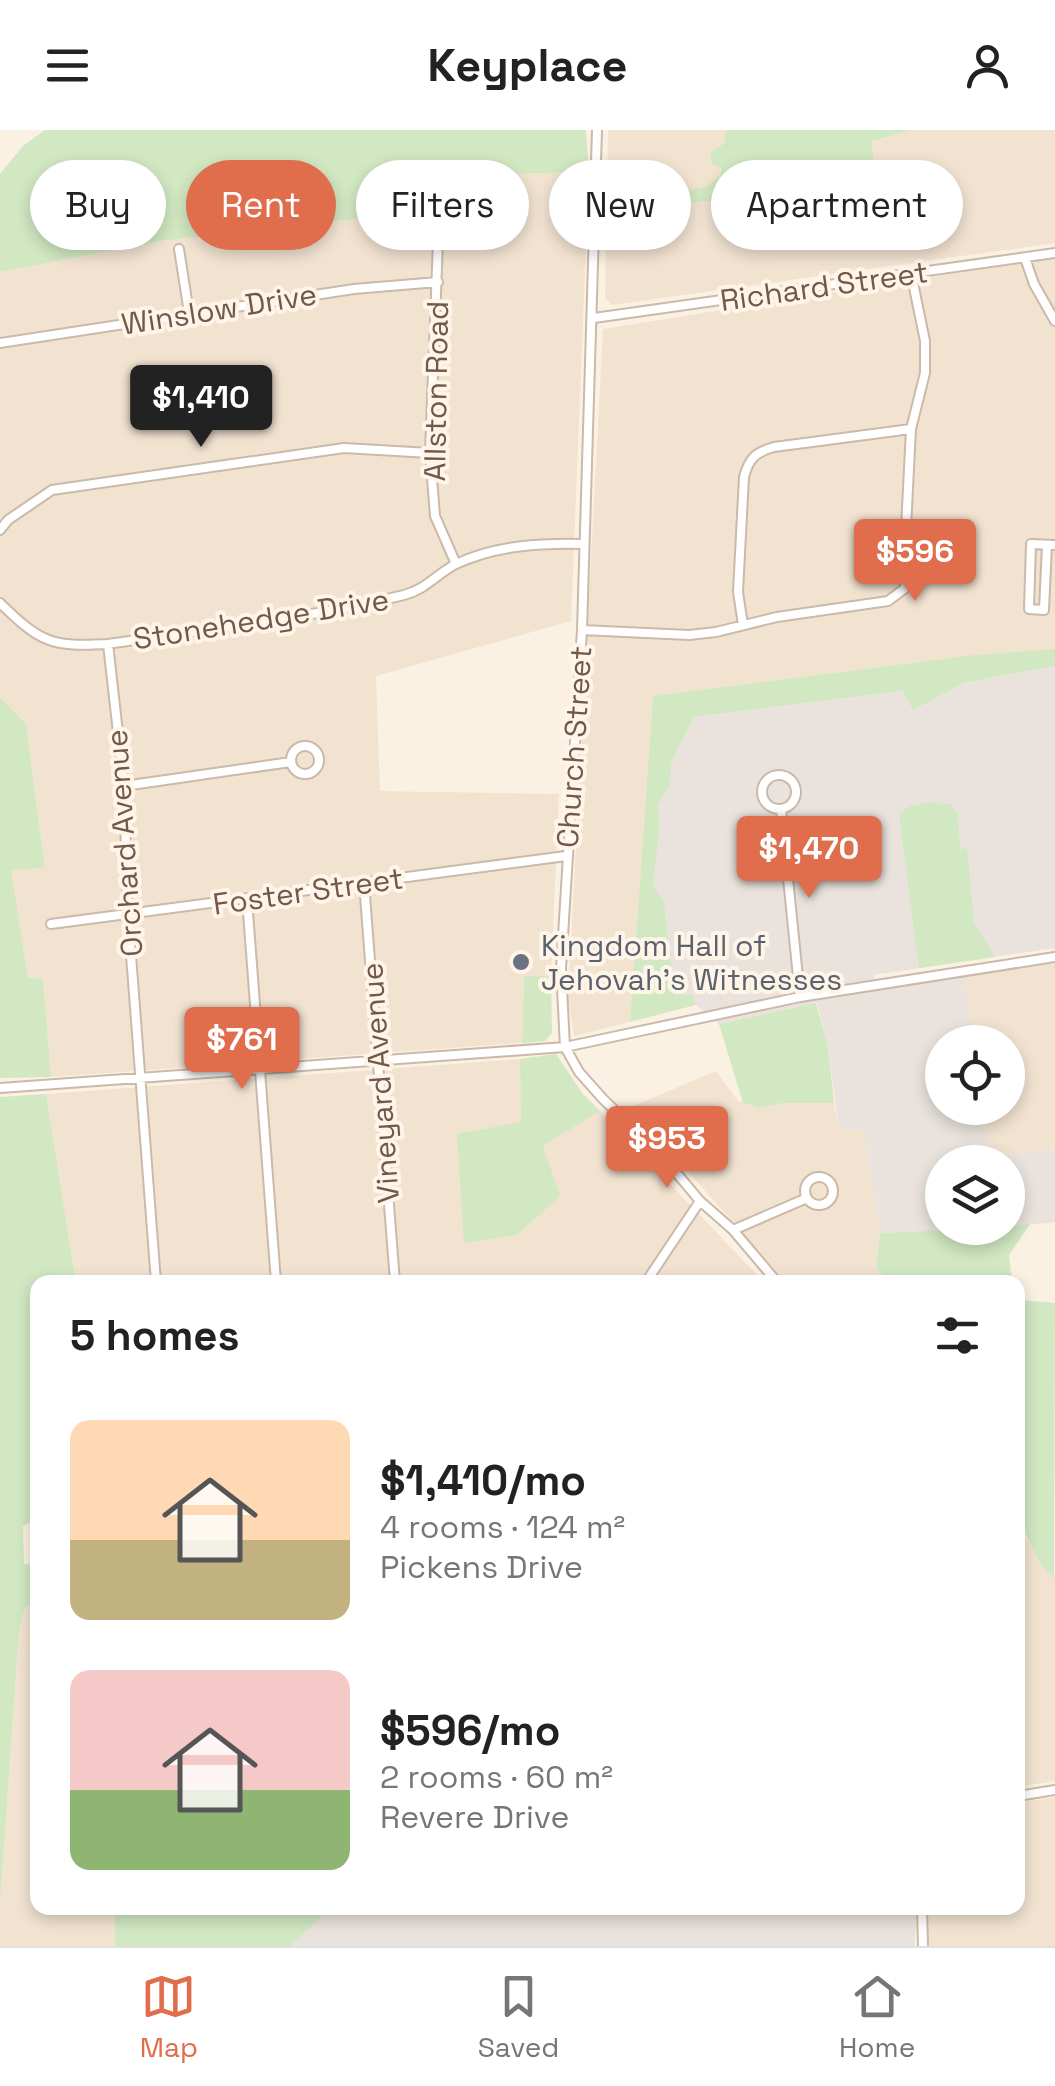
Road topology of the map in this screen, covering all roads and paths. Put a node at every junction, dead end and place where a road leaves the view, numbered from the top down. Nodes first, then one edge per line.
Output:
1 (597, 130) edge
2 (178, 249) dead end
3 (439, 250) edge
4 (1055, 253) edge
5 (1025, 258) junction
6 (911, 273) junction
7 (438, 282) junction
8 (188, 313) junction
9 (594, 318) junction
10 (1055, 321) edge
11 (0, 343) edge
12 (911, 429) junction
13 (430, 453) junction
14 (0, 530) edge
15 (584, 544) junction
16 (1051, 545) edge
17 (456, 564) junction
18 (0, 603) edge
19 (742, 625) junction
20 (582, 630) junction
21 (108, 644) junction
22 (292, 762) dead end
23 (124, 786) junction
24 (781, 810) junction
25 (566, 856) junction
26 (364, 882) junction
27 (247, 899) junction
28 (128, 916) junction
29 (50, 924) dead end
30 (1055, 956) edge
31 (800, 997) junction
32 (565, 1047) junction
33 (378, 1062) junction
34 (259, 1070) junction
35 (140, 1077) junction
36 (0, 1088) edge
37 (807, 1198) dead end
38 (700, 1201) junction
39 (733, 1230) junction
40 (155, 1275) edge
41 (275, 1275) edge
42 (393, 1275) edge
43 (651, 1275) edge
44 (771, 1275) edge
45 (1055, 1790) edge
46 (1025, 1795) edge
47 (922, 1915) edge
48 (922, 1946) edge

1 - 9 street, Church Street
2 - 8 street
3 - 7 street, Allston Road
4 - 5 street, Richard Street
5 - 6 street, Richard Street
5 - 10 street
6 - 9 street, Richard Street
6 - 12 street
7 - 8 street, Winslow Drive
7 - 13 street, Allston Road
8 - 11 street, Winslow Drive
9 - 15 street, Church Street
12 - 19 street
12 - 19 street
13 - 14 street
13 - 17 street, Allston Road
15 - 17 street, Stonehedge Drive
15 - 20 street, Church Street
16 - 16 street
17 - 21 street, Stonehedge Drive
18 - 21 street, Stonehedge Drive
19 - 20 street
20 - 25 street, Church Street
21 - 23 street, Orchard Avenue
22 - 23 street
23 - 28 street, Orchard Avenue
24 - 24 street
24 - 31 street
25 - 26 street, Foster Street
25 - 32 street, Church Street
26 - 27 street, Foster Street
26 - 33 street, Vineyard Avenue
27 - 28 street, Foster Street
27 - 34 street
28 - 29 street, Foster Street
28 - 35 street, Orchard Avenue
30 - 31 street
31 - 32 street
32 - 33 street
32 - 38 street
33 - 34 street
33 - 42 street, Vineyard Avenue
34 - 35 street
34 - 41 street
35 - 36 street
35 - 40 street, Orchard Avenue
37 - 39 street
38 - 39 street
38 - 43 street
39 - 44 street
45 - 46 street
47 - 48 street

